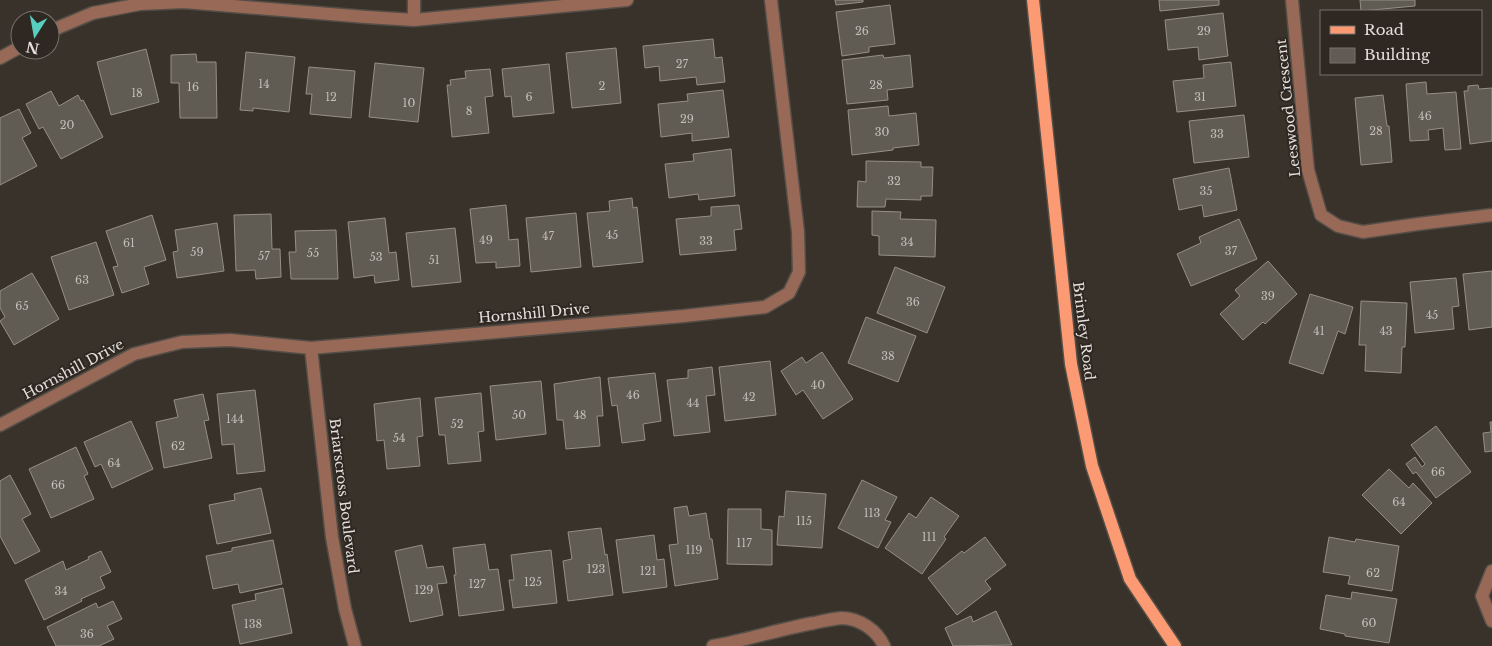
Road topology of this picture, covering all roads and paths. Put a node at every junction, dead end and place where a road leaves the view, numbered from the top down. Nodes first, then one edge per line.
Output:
1 (414, 0) edge
2 (627, 0) edge
3 (771, 0) edge
4 (1034, 0) edge
5 (1292, 0) edge
6 (414, 20) junction
7 (60, 27) edge
8 (1492, 215) edge
9 (310, 348) junction
10 (0, 425) edge
11 (1492, 571) edge
12 (1492, 621) edge
13 (356, 646) edge
14 (713, 646) edge
15 (884, 646) edge
16 (1175, 646) edge

1 - 6 street
2 - 6 street
3 - 9 street, Hornshill Drive
4 - 16 main road, Brimley Road
5 - 8 street, Leeswood Crescent
6 - 7 street
9 - 10 street, Hornshill Drive
9 - 13 street, Briarscross Boulevard
11 - 12 street
14 - 15 street

